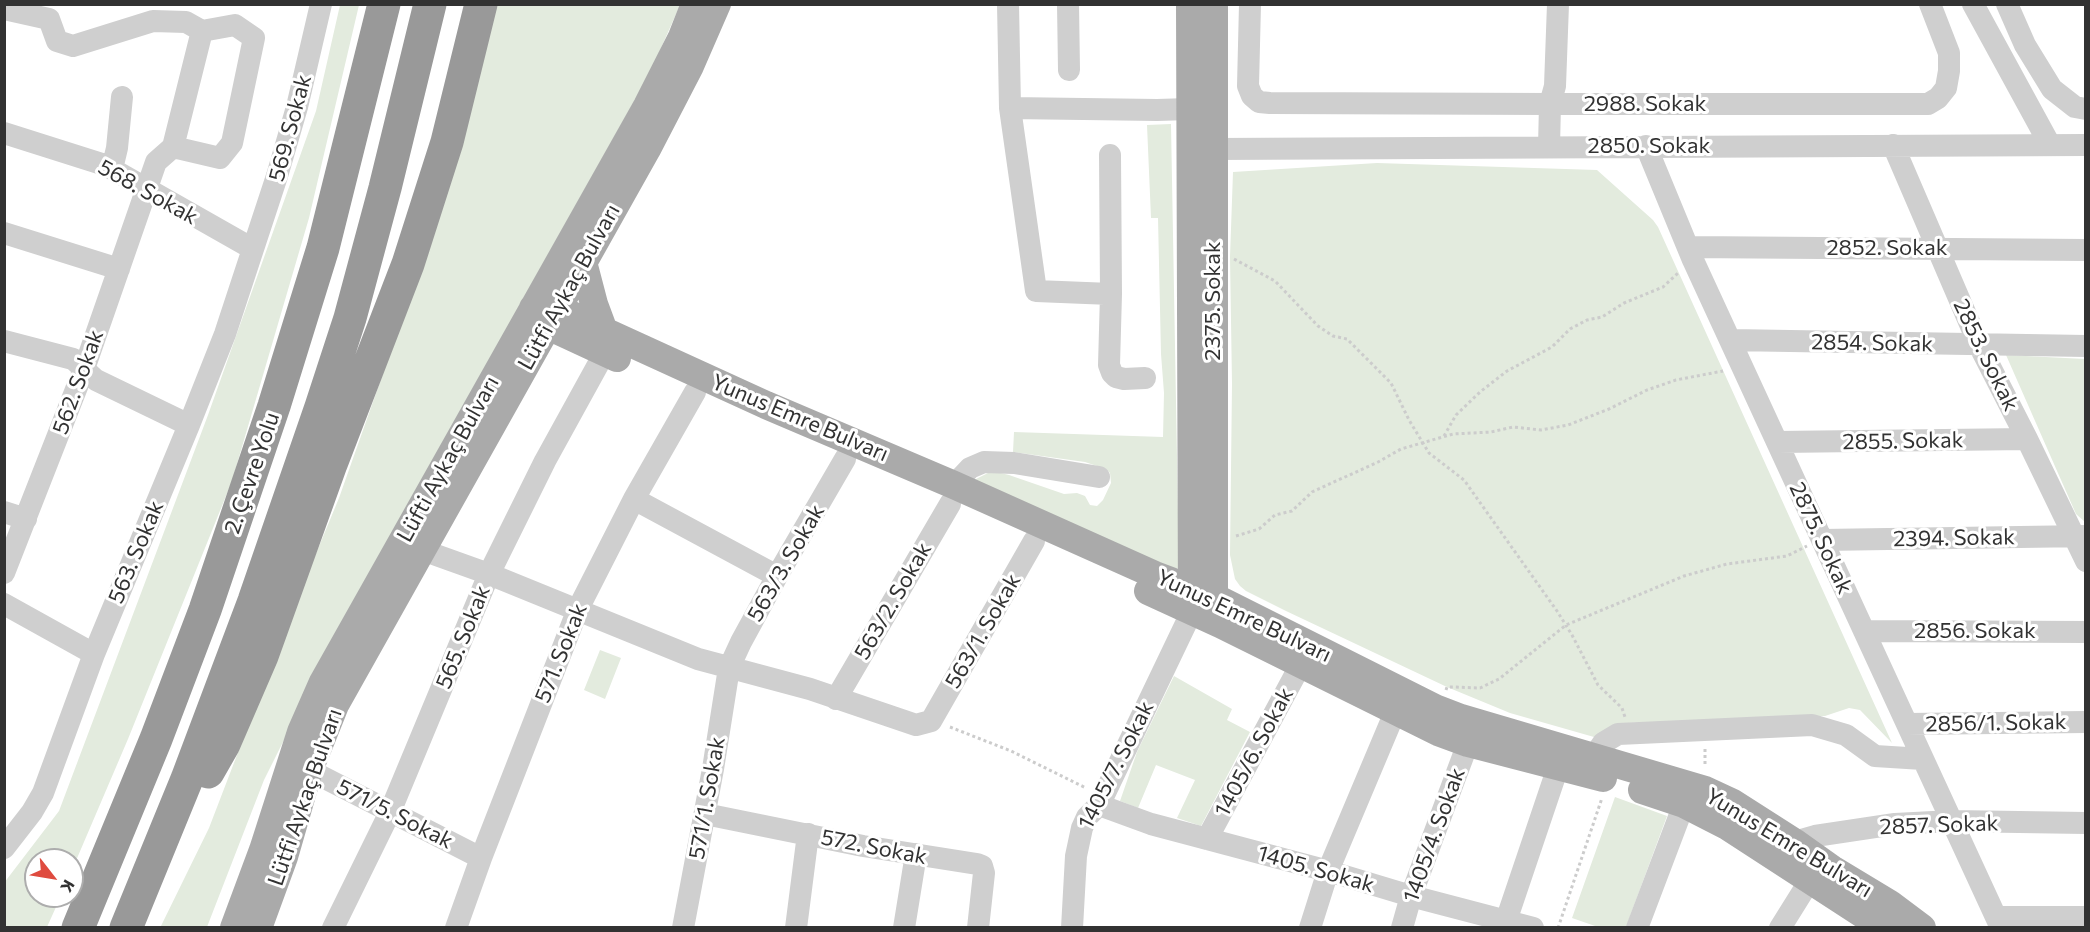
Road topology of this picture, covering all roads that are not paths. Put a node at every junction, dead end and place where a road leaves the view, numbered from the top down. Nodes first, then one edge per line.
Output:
1 (321, 4) edge
2 (384, 4) edge
3 (430, 4) edge
4 (482, 4) edge
5 (695, 4) edge
6 (717, 4) edge
7 (1008, 4) edge
8 (1068, 4) edge
9 (1190, 4) edge
10 (1214, 4) edge
11 (1250, 4) edge
12 (1543, 4) edge
13 (1558, 4) edge
14 (1930, 4) edge
15 (1972, 4) edge
16 (2007, 4) edge
17 (4, 9) edge
18 (202, 31) junction
19 (1069, 70) dead end
20 (122, 97) dead end
21 (1550, 104) junction
22 (1010, 108) junction
23 (1189, 109) junction
24 (2085, 109) edge
25 (4, 133) edge
26 (1893, 145) junction
27 (2050, 145) junction
28 (2085, 145) edge
29 (1646, 146) junction
30 (173, 147) junction
31 (1549, 147) junction
32 (1202, 149) junction
33 (1110, 155) dead end
34 (112, 169) junction
35 (146, 190) junction
36 (4, 234) edge
37 (1936, 248) junction
38 (252, 249) junction
39 (2085, 250) edge
40 (1691, 253) junction
41 (583, 262) junction
42 (119, 269) junction
43 (1111, 294) junction
44 (546, 314) junction
45 (1731, 340) junction
46 (4, 341) edge
47 (605, 342) junction
48 (1979, 345) junction
49 (2085, 346) edge
50 (84, 369) junction
51 (1145, 378) dead end
52 (698, 384) junction
53 (762, 413) junction
54 (189, 425) junction
55 (2027, 439) junction
56 (1778, 442) junction
57 (845, 459) junction
58 (1099, 477) dead end
59 (952, 494) junction
60 (634, 499) junction
61 (4, 512) edge
62 (26, 519) junction
63 (2080, 536) edge
64 (1822, 540) junction
65 (1034, 541) junction
66 (422, 550) junction
67 (2085, 561) edge
68 (5, 571) edge
69 (489, 574) junction
70 (777, 576) junction
71 (4, 604) edge
72 (1201, 604) junction
73 (578, 609) junction
74 (1864, 631) junction
75 (2085, 632) edge
76 (94, 654) junction
77 (1301, 664) junction
78 (729, 668) junction
79 (836, 699) junction
80 (1395, 712) junction
81 (2085, 722) edge
82 (1907, 724) junction
83 (1468, 743) junction
84 (1594, 756) junction
85 (1923, 759) junction
86 (1558, 767) junction
87 (309, 770) junction
88 (1695, 797) junction
89 (1101, 801) junction
90 (390, 812) junction
91 (705, 814) junction
92 (1952, 821) junction
93 (12, 823) edge
94 (2085, 823) edge
95 (808, 834) junction
96 (1207, 839) junction
97 (1794, 842) junction
98 (4, 848) edge
99 (262, 850) junction
100 (916, 854) junction
101 (481, 858) junction
102 (150, 869) junction
103 (1328, 871) junction
104 (1810, 880) junction
105 (1411, 896) junction
106 (2085, 917) edge
107 (1506, 921) junction
108 (1998, 922) edge
109 (78, 927) edge
110 (126, 927) edge
111 (223, 927) edge
112 (234, 927) edge
113 (258, 927) edge
114 (333, 927) edge
115 (456, 927) edge
116 (683, 927) edge
117 (796, 927) edge
118 (904, 927) edge
119 (978, 927) edge
120 (1072, 927) edge
121 (1310, 927) edge
122 (1402, 927) edge
123 (1533, 927) edge
124 (1637, 927) edge
125 (1780, 927) edge
126 (1884, 927) edge
127 (1922, 927) edge

1 - 38 street, 569. Sokak
2 - 109 highway, 2. Çevre Yolu
3 - 102 highway, 2. Çevre Yolu
4 - 102 highway
5 - 44 main road, Lüfti Aykaç Bulvarı
6 - 41 main road, Lütfi Aykaç Bulvarı
7 - 22 street
8 - 19 street
9 - 23 main road, 2375. Sokak
10 - 32 main road, 2375. Sokak
11 - 21 street, 2988. Sokak
12 - 21 street
13 - 21 street
14 - 21 street, 2988. Sokak
15 - 27 street
16 - 24 street
17 - 18 street
18 - 30 street
18 - 30 street
20 - 34 street
21 - 31 street
22 - 23 street
22 - 43 street
23 - 32 main road, 2375. Sokak
25 - 34 street, 568. Sokak
26 - 27 street, 2850. Sokak
26 - 29 street, 2850. Sokak
26 - 37 street, 2853. Sokak
27 - 28 street, 2850. Sokak
29 - 31 street, 2850. Sokak
29 - 40 street, 2875. Sokak
30 - 35 street, 562. Sokak
31 - 32 street, 2850. Sokak
32 - 72 main road, 2375. Sokak
32 - 72 main road, 2375. Sokak
33 - 43 street
34 - 35 street, 568. Sokak
35 - 38 street, 568. Sokak
35 - 42 street, 562. Sokak
36 - 42 street
37 - 39 street, 2852. Sokak
37 - 40 street, 2852. Sokak
37 - 48 street, 2853. Sokak
38 - 54 street, 563. Sokak
40 - 45 street, 2875. Sokak
41 - 44 main road, Lütfi Aykaç Bulvarı
41 - 47 main road
42 - 50 street, 562. Sokak
43 - 51 street
44 - 47 main road, Yunus Emre Bulvarı
44 - 66 main road, Lütfi Aykaç Bulvarı
44 - 99 main road, Lüfti Aykaç Bulvarı
45 - 48 street, 2854. Sokak
45 - 56 street, 2875. Sokak
46 - 50 street
47 - 52 main road, Yunus Emre Bulvarı
47 - 69 street, 565. Sokak
48 - 49 street, 2854. Sokak
48 - 55 street, 2853. Sokak
50 - 54 street
50 - 62 street, 562. Sokak
52 - 53 main road, Yunus Emre Bulvarı
52 - 60 street, 571. Sokak
53 - 57 main road, Yunus Emre Bulvarı
53 - 59 main road, Yunus Emre Bulvarı
54 - 76 street, 563. Sokak
55 - 56 street, 2855. Sokak
55 - 63 street, 2853. Sokak
56 - 64 street, 2875. Sokak
57 - 59 main road, Yunus Emre Bulvarı
57 - 70 street, 563/3. Sokak
58 - 59 street, 563/2. Sokak
59 - 65 main road, Yunus Emre Bulvarı
59 - 72 main road, Yunus Emre Bulvarı
59 - 79 street, 563/2. Sokak
60 - 70 street
60 - 73 street, 571. Sokak
61 - 62 street
62 - 68 street, 562. Sokak
63 - 64 street, 2394. Sokak
63 - 67 street, 2853. Sokak
64 - 74 street, 2875. Sokak
65 - 72 main road, Yunus Emre Bulvarı
65 - 79 street, 563/1. Sokak
66 - 69 street
66 - 87 main road, Lütfi Aykaç Bulvarı
69 - 73 street
69 - 90 street, 565. Sokak
70 - 78 street, 563/3. Sokak
71 - 76 street
72 - 77 main road, Yunus Emre Bulvarı
72 - 84 main road, Yunus Emre Bulvarı
72 - 89 street, 1405/7. Sokak
73 - 78 street
73 - 101 street, 571. Sokak
74 - 75 street, 2856. Sokak
74 - 82 street, 2875. Sokak
76 - 93 street, 563. Sokak
77 - 80 main road, Yunus Emre Bulvarı
77 - 96 street, 1405/6. Sokak
78 - 79 street
78 - 91 street, 571/1. Sokak
80 - 83 main road, Yunus Emre Bulvarı
80 - 103 street
81 - 82 street, 2856/1. Sokak
82 - 85 street, 2875. Sokak
83 - 86 main road, Yunus Emre Bulvarı
83 - 105 street, 1405/4. Sokak
84 - 85 street
84 - 88 main road, Yunus Emre Bulvarı
85 - 92 street, 2875. Sokak
86 - 88 main road, Yunus Emre Bulvarı
86 - 107 street
87 - 90 street, 571/5. Sokak
87 - 113 main road, Lütfi Aykaç Bulvarı
88 - 97 main road, Yunus Emre Bulvarı
88 - 104 main road, Yunus Emre Bulvarı
88 - 124 street
89 - 96 street, 1405. Sokak
89 - 120 street, 1405/7. Sokak
90 - 101 street, 571/5. Sokak
90 - 114 street, 565. Sokak
91 - 95 street, 572. Sokak
91 - 116 street, 571/1. Sokak
92 - 94 street, 2857. Sokak
92 - 97 street, 2857. Sokak
92 - 108 street, 2875. Sokak
93 - 98 street, 563. Sokak
95 - 100 street, 572. Sokak
95 - 117 street
96 - 103 street, 1405. Sokak
97 - 127 main road, Yunus Emre Bulvarı
99 - 111 main road
99 - 112 main road, Lüfti Aykaç Bulvarı
100 - 118 street
100 - 119 street, 572. Sokak
101 - 115 street, 571. Sokak
102 - 110 highway, 2. Çevre Yolu
103 - 105 street, 1405. Sokak
103 - 121 street
104 - 125 street
104 - 126 main road, Yunus Emre Bulvarı
105 - 107 street, 1405. Sokak
105 - 122 street, 1405/4. Sokak
106 - 108 street
107 - 123 street, 1405. Sokak

